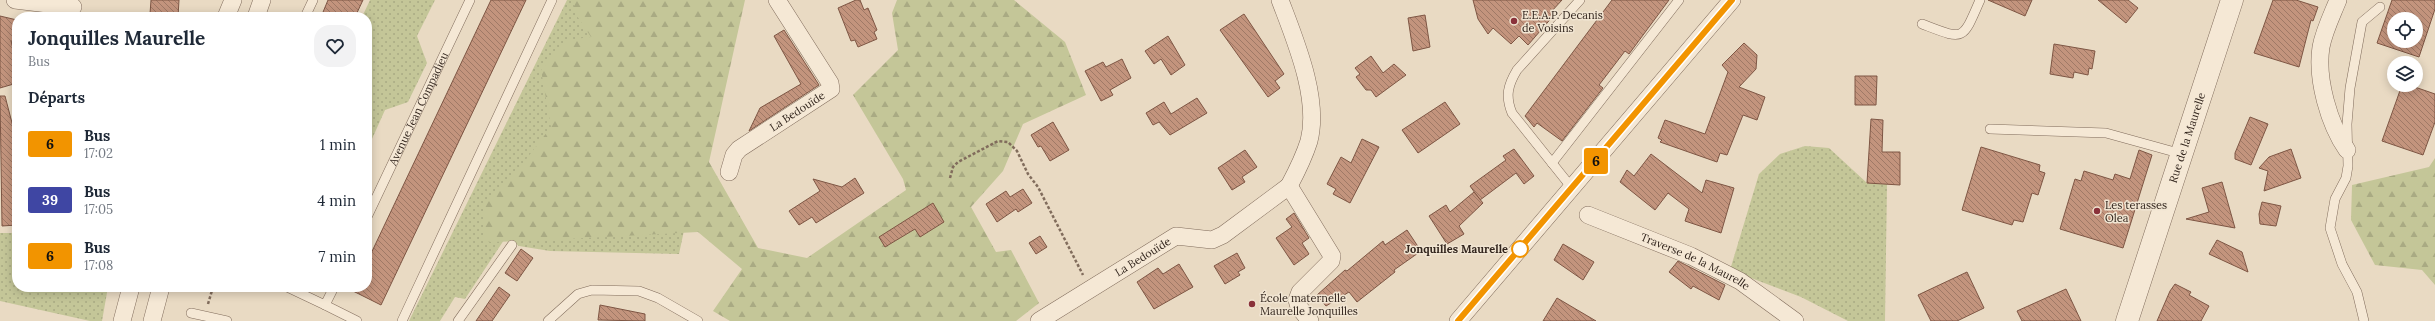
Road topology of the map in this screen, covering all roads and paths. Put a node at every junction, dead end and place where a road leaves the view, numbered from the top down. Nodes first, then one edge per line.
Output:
1 (15, 0) edge
2 (232, 0) edge
3 (262, 0) edge
4 (313, 0) edge
5 (470, 0) edge
6 (552, 0) edge
7 (777, 0) edge
8 (1280, 0) edge
9 (1580, 0) edge
10 (1679, 0) edge
11 (1732, 0) edge
12 (1980, 0) edge
13 (2232, 0) edge
14 (2338, 0) edge
15 (2380, 7) dead end
16 (74, 8) edge
17 (228, 12) edge
18 (258, 12) edge
19 (307, 12) edge
20 (1922, 24) dead end
21 (1990, 129) dead end
22 (2347, 150) junction
23 (2182, 154) junction
24 (1552, 163) junction
25 (729, 172) dead end
26 (950, 178) dead end
27 (1289, 186) junction
28 (1572, 188) junction
29 (372, 206) edge
30 (1588, 215) dead end
31 (512, 245) dead end
32 (1091, 289) junction
33 (130, 292) edge
34 (160, 292) edge
35 (211, 292) edge
36 (297, 292) edge
37 (332, 292) edge
38 (325, 305) junction
39 (191, 313) dead end
40 (204, 316) junction
41 (122, 321) edge
42 (152, 321) edge
43 (227, 321) edge
44 (356, 321) edge
45 (402, 321) edge
46 (458, 321) edge
47 (548, 321) edge
48 (698, 321) edge
49 (1039, 321) edge
50 (1310, 321) edge
51 (1458, 321) edge
52 (1795, 321) edge
53 (2127, 321) edge
54 (2364, 321) edge

1 - 16 street
2 - 17 street
3 - 18 street
4 - 19 lane
5 - 29 lane, Avenue Jean Compadieu
6 - 45 lane
7 - 25 street, La Bedouïde
8 - 27 street, La Bedouïde
9 - 24 lane
10 - 24 lane
11 - 28 street
12 - 20 lane
13 - 23 street, Rue de la Maurelle
14 - 22 street
15 - 22 lane
21 - 23 lane
22 - 54 lane
23 - 53 street, Rue de la Maurelle
24 - 28 lane
26 - 32 path
27 - 32 street, La Bedouïde
27 - 50 street
28 - 51 street
30 - 52 street, Traverse de la Maurelle
31 - 46 lane
32 - 49 street, La Bedouïde
33 - 41 street
34 - 42 street
35 - 40 path
36 - 38 lane
37 - 38 lane
38 - 44 lane
39 - 40 lane
40 - 43 lane
47 - 48 lane

